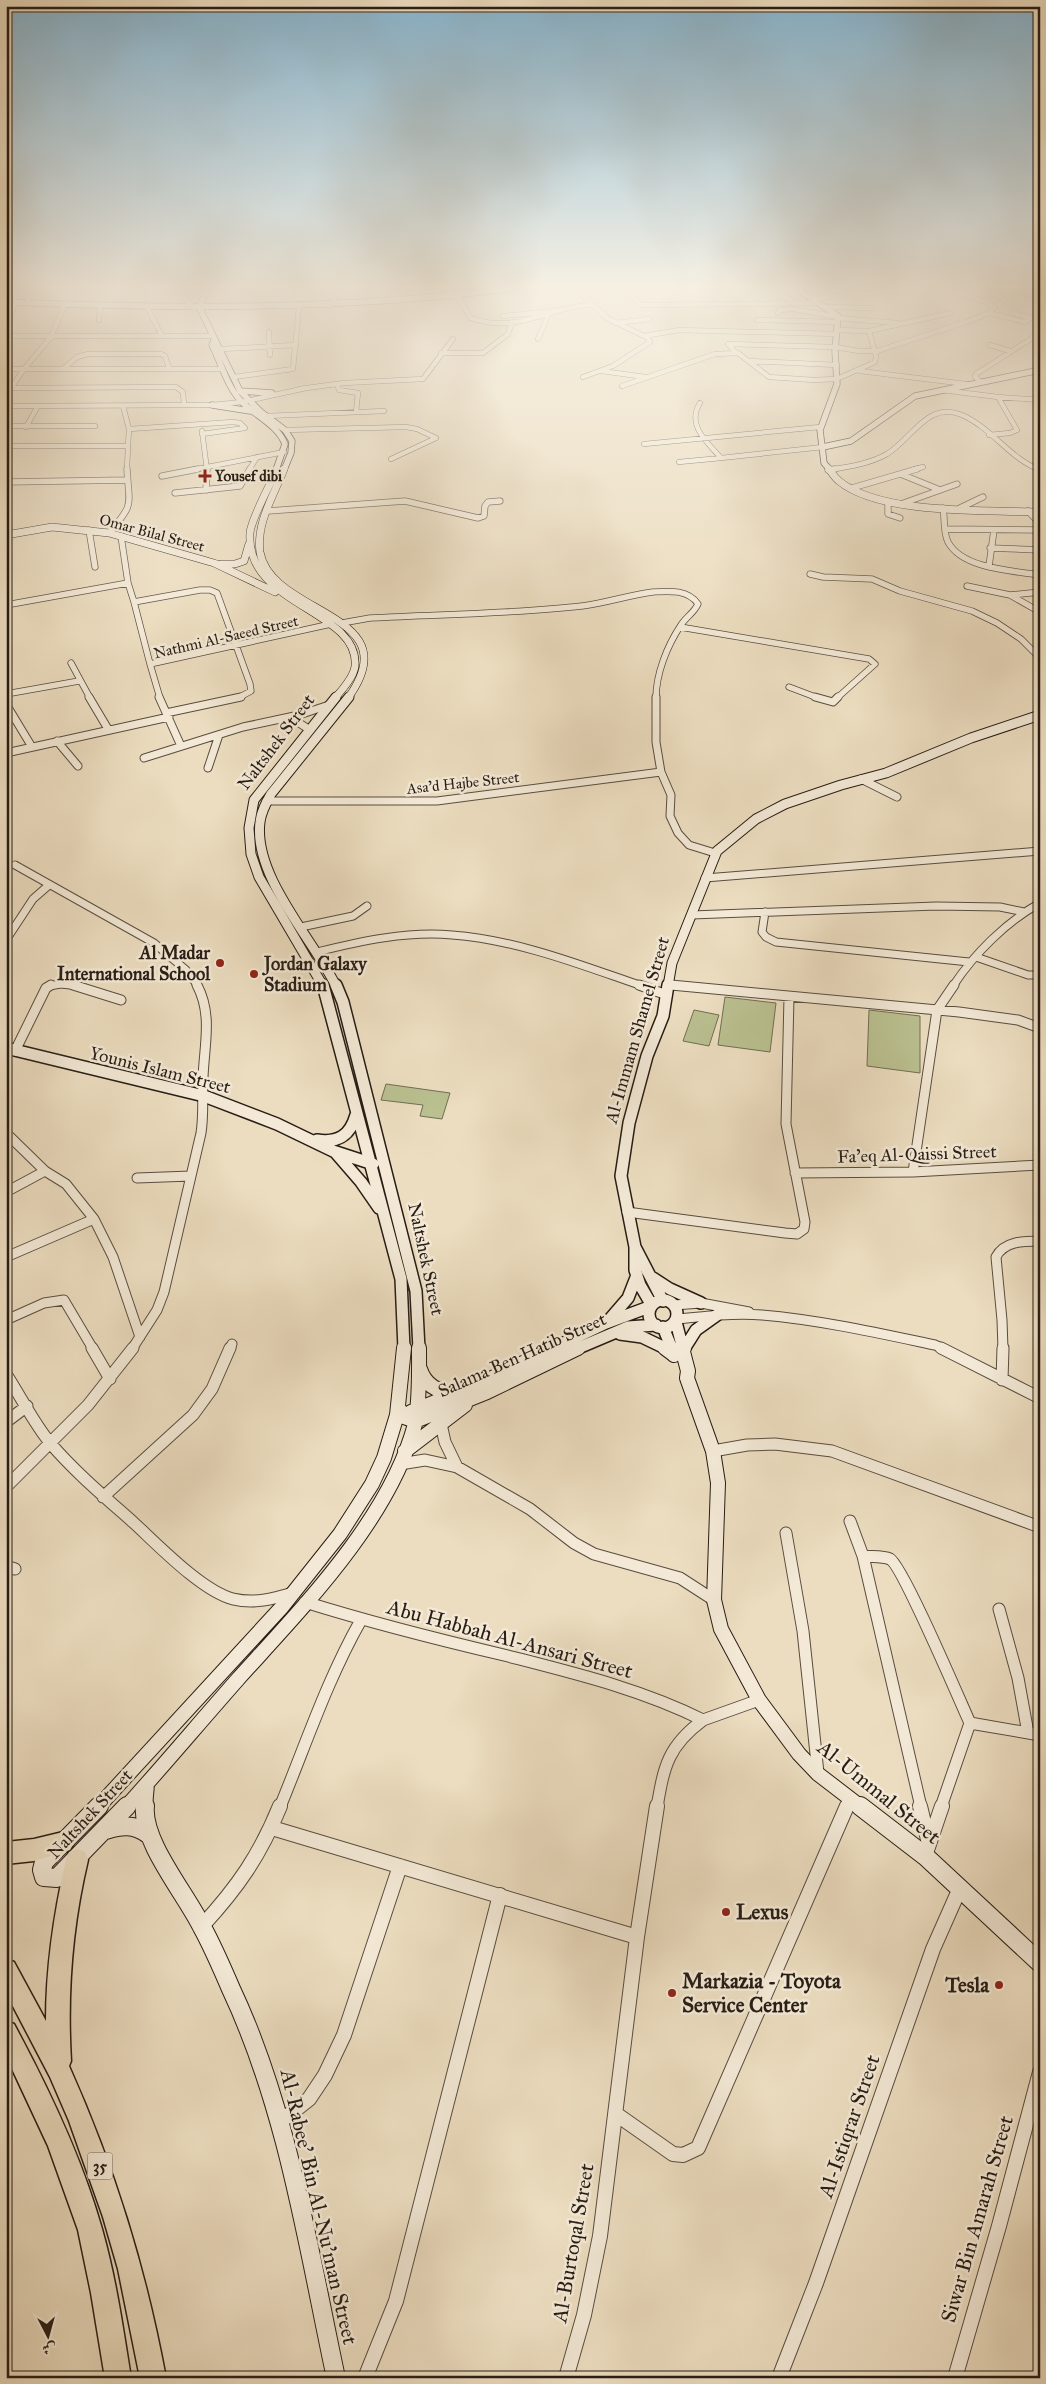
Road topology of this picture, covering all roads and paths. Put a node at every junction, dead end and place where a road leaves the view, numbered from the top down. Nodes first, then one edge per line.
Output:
1 (184, 399) edge
2 (233, 399) edge
3 (233, 399) edge
4 (245, 399) edge
5 (268, 399) edge
6 (357, 399) edge
7 (832, 399) edge
8 (909, 399) edge
9 (999, 399) edge
10 (700, 403) dead end
11 (213, 404) junction
12 (184, 405) junction
13 (6, 406) edge
14 (38, 406) junction
15 (124, 406) junction
16 (384, 411) dead end
17 (356, 412) junction
18 (260, 413) junction
19 (202, 425) junction
20 (6, 426) edge
21 (26, 426) junction
22 (95, 426) dead end
23 (820, 427) junction
24 (129, 429) junction
25 (285, 430) junction
26 (202, 434) junction
27 (989, 435) junction
28 (705, 439) junction
29 (644, 444) dead end
30 (6, 446) edge
31 (128, 446) junction
32 (823, 447) junction
33 (284, 452) junction
34 (257, 457) junction
35 (721, 458) junction
36 (391, 459) dead end
37 (679, 462) dead end
38 (206, 467) junction
39 (923, 467) dead end
40 (828, 470) junction
41 (1040, 470) edge
42 (903, 475) junction
43 (162, 476) dead end
44 (127, 480) junction
45 (6, 482) edge
46 (957, 484) dead end
47 (852, 488) junction
48 (206, 490) junction
49 (940, 490) junction
50 (175, 493) dead end
51 (983, 497) dead end
52 (500, 501) dead end
53 (888, 502) junction
54 (901, 504) junction
55 (944, 508) junction
56 (960, 508) junction
57 (268, 511) junction
58 (1028, 511) junction
59 (1040, 512) edge
60 (900, 518) dead end
61 (1040, 524) edge
62 (946, 529) junction
63 (89, 530) junction
64 (994, 530) junction
65 (1040, 530) edge
66 (108, 533) junction
67 (6, 535) edge
68 (121, 536) junction
69 (249, 542) junction
70 (990, 548) junction
71 (1040, 550) edge
72 (214, 563) junction
73 (989, 566) junction
74 (94, 567) dead end
75 (810, 574) dead end
76 (1040, 575) edge
77 (128, 583) junction
78 (967, 586) dead end
79 (1040, 592) edge
80 (1010, 595) junction
81 (284, 596) junction
82 (134, 602) junction
83 (6, 605) edge
84 (1040, 612) edge
85 (342, 623) junction
86 (332, 624) junction
87 (681, 625) junction
88 (238, 646) junction
89 (1040, 658) edge
90 (71, 663) dead end
91 (150, 664) junction
92 (79, 681) junction
93 (790, 687) dead end
94 (6, 694) edge
95 (6, 704) edge
96 (329, 705) junction
97 (168, 715) junction
98 (1040, 715) edge
99 (272, 720) junction
100 (108, 729) junction
101 (310, 730) junction
102 (219, 735) junction
103 (301, 740) junction
104 (57, 741) junction
105 (311, 742) junction
106 (181, 746) junction
107 (32, 748) junction
108 (6, 753) edge
109 (144, 758) dead end
110 (78, 766) dead end
111 (208, 768) dead end
112 (661, 772) junction
113 (861, 780) junction
114 (897, 797) dead end
115 (266, 801) junction
116 (1040, 851) edge
117 (715, 853) junction
118 (15, 865) dead end
119 (705, 878) junction
120 (49, 886) junction
121 (1040, 903) edge
122 (367, 906) dead end
123 (764, 912) junction
124 (1024, 912) junction
125 (692, 915) junction
126 (301, 927) junction
127 (6, 940) edge
128 (317, 952) junction
129 (976, 957) junction
130 (969, 962) junction
131 (1040, 975) edge
132 (668, 990) junction
133 (789, 997) junction
134 (122, 1000) dead end
135 (937, 1010) junction
136 (1040, 1028) edge
137 (10, 1049) edge
138 (204, 1096) junction
139 (356, 1114) junction
140 (6, 1133) edge
141 (308, 1138) junction
142 (334, 1151) junction
143 (369, 1163) junction
144 (1040, 1165) edge
145 (385, 1168) junction
146 (45, 1171) junction
147 (913, 1172) junction
148 (795, 1173) junction
149 (191, 1176) junction
150 (137, 1178) dead end
151 (6, 1192) edge
152 (627, 1212) junction
153 (94, 1219) junction
154 (386, 1219) junction
155 (1040, 1241) edge
156 (6, 1257) edge
157 (642, 1275) junction
158 (701, 1303) junction
159 (659, 1304) junction
160 (717, 1315) junction
161 (761, 1315) junction
162 (6, 1320) edge
163 (677, 1320) junction
164 (659, 1326) junction
165 (607, 1328) junction
166 (140, 1337) junction
167 (232, 1344) dead end
168 (678, 1353) junction
169 (420, 1369) junction
170 (6, 1374) edge
171 (110, 1379) junction
172 (1002, 1380) junction
173 (459, 1393) junction
174 (478, 1396) junction
175 (1040, 1398) edge
176 (26, 1406) junction
177 (408, 1414) junction
178 (6, 1422) edge
179 (440, 1424) junction
180 (50, 1443) junction
181 (713, 1452) junction
182 (403, 1458) junction
183 (457, 1467) junction
184 (6, 1487) edge
185 (103, 1497) junction
186 (850, 1521) dead end
187 (1040, 1527) edge
188 (786, 1533) dead end
189 (863, 1556) junction
190 (300, 1597) junction
191 (714, 1600) junction
192 (999, 1609) dead end
193 (361, 1620) junction
194 (759, 1700) junction
195 (703, 1720) junction
196 (970, 1723) junction
197 (1034, 1734) edge
198 (818, 1774) junction
199 (147, 1783) junction
200 (850, 1799) junction
201 (272, 1828) junction
202 (105, 1831) junction
203 (148, 1834) junction
204 (927, 1850) junction
205 (70, 1852) junction
206 (6, 1853) edge
207 (400, 1866) junction
208 (960, 1888) junction
209 (500, 1895) junction
210 (202, 1926) junction
211 (637, 1936) junction
212 (1040, 1963) edge
213 (6, 1970) edge
214 (6, 2032) edge
215 (60, 2070) junction
216 (1040, 2072) edge
217 (616, 2114) junction
218 (280, 2122) junction
219 (118, 2378) edge
220 (153, 2378) edge
221 (336, 2378) edge
222 (365, 2378) edge
223 (566, 2378) edge
224 (779, 2378) edge
225 (955, 2378) edge

1 - 12 street
2 - 11 street
3 - 11 street
4 - 18 street
5 - 18 street
6 - 17 street
7 - 23 street
8 - 32 street
9 - 27 street
10 - 28 street
11 - 12 street
11 - 18 street
12 - 15 street
13 - 14 street
14 - 15 street
14 - 21 street
15 - 24 street
16 - 17 street
17 - 18 street
18 - 25 street
18 - 33 street
19 - 24 street
19 - 26 street
19 - 26 street
20 - 21 street
21 - 22 street
23 - 28 street
23 - 32 street
24 - 31 street
25 - 36 street
25 - 57 street, Naltshek Street
26 - 38 street
27 - 40 street
27 - 41 street
28 - 29 street
28 - 35 street
30 - 31 street
31 - 44 street
32 - 35 street
32 - 40 street
33 - 34 street
33 - 69 street
34 - 38 street
34 - 48 street
35 - 37 street
38 - 43 street
38 - 48 street
39 - 42 street
40 - 47 street
42 - 47 street
42 - 49 street
44 - 45 street
44 - 66 street
46 - 49 street
47 - 53 street
48 - 50 street
49 - 54 street
51 - 56 street
52 - 57 street
53 - 54 street
53 - 60 street
54 - 55 street
55 - 56 street
55 - 62 street
56 - 58 street
57 - 85 street, Naltshek Street
58 - 59 street
58 - 61 street
62 - 64 street
62 - 73 street
63 - 66 street, Omar Bilal Street
63 - 67 street, Omar Bilal Street
63 - 74 street
64 - 65 street
64 - 70 street
66 - 68 street, Omar Bilal Street
68 - 72 street, Omar Bilal Street
68 - 77 street
69 - 72 street
69 - 81 street, Naltshek Street
70 - 71 street
70 - 73 street
72 - 81 street, Omar Bilal Street
73 - 76 street
75 - 89 street
77 - 82 street
77 - 83 street
78 - 80 street
79 - 80 street
80 - 84 street
81 - 86 street, Naltshek Street
82 - 88 street
82 - 91 street
85 - 87 street
85 - 105 street, Naltshek Street
86 - 88 street, Nathmi Al-Saeed Street
86 - 96 street, Naltshek Street
87 - 93 street
87 - 112 street
88 - 91 street, Nathmi Al-Saeed Street
88 - 97 street
90 - 92 street
91 - 97 street, Nathmi Al-Saeed Street
92 - 94 street
92 - 100 street
95 - 107 street
96 - 99 street
96 - 101 street, Naltshek Street
97 - 100 street
97 - 106 street, Nathmi Al-Saeed Street
98 - 113 street, Al-Immam Shamel Street
99 - 101 street
99 - 102 street
100 - 104 street
101 - 103 street, Naltshek Street
102 - 106 street
102 - 111 street
103 - 105 street
103 - 139 street, Naltshek Street
104 - 107 street
104 - 110 street
105 - 115 street, Naltshek Street
106 - 109 street
107 - 108 street
112 - 115 street, Asa'd Hajbe Street
112 - 117 street
113 - 114 street
113 - 117 street, Al-Immam Shamel Street
115 - 126 street, Naltshek Street
116 - 119 street
117 - 119 street, Al-Immam Shamel Street
118 - 120 street
119 - 125 street, Al-Immam Shamel Street
120 - 127 street
120 - 138 street
121 - 124 street
122 - 126 street
123 - 124 street
123 - 125 street
123 - 130 street
124 - 129 street
125 - 132 street, Al-Immam Shamel Street
126 - 128 street, Naltshek Street
128 - 132 street
128 - 145 street, Naltshek Street
129 - 130 street
129 - 131 street
130 - 135 street
132 - 133 street
132 - 152 street, Al-Immam Shamel Street
133 - 135 street
133 - 148 street
134 - 137 street
135 - 136 street
135 - 147 street
137 - 138 street, Younis Islam Street
138 - 141 street, Younis Islam Street
138 - 149 street
139 - 141 street
139 - 143 street, Naltshek Street
140 - 146 street
141 - 142 street, Younis Islam Street
142 - 143 street, Younis Islam Street
142 - 154 street
143 - 145 street, Younis Islam Street
143 - 154 street, Naltshek Street
144 - 147 street, Fa'eq Al-Qaissi Street
145 - 169 street, Naltshek Street
146 - 151 street
146 - 153 street
147 - 148 street, Fa'eq Al-Qaissi Street
148 - 152 street
149 - 150 street
149 - 166 street
152 - 157 street, Al-Immam Shamel Street
153 - 156 street
153 - 166 street
154 - 177 street, Naltshek Street
155 - 172 street
157 - 158 street
157 - 159 street, Al-Immam Shamel Street
157 - 165 street
158 - 159 street, Salama Ben Hatib Street
158 - 161 street, Salama Ben Hatib Street
159 - 163 street
159 - 164 street
159 - 165 street, Salama Ben Hatib Street
160 - 161 street, Salama Ben Hatib Street
160 - 163 street, Salama Ben Hatib Street
160 - 168 street
161 - 172 street, Salama Ben Hatib Street
162 - 171 street
163 - 164 street, Salama Ben Hatib Street
163 - 168 street
164 - 165 street, Salama Ben Hatib Street
164 - 168 street
165 - 168 street
165 - 173 street, Salama Ben Hatib Street
165 - 174 street, Salama Ben Hatib Street
166 - 171 street
167 - 185 street
168 - 181 street
169 - 173 street
169 - 177 street, Naltshek Street
170 - 176 street
171 - 180 street
172 - 175 street, Salama Ben Hatib Street
173 - 177 street, Salama Ben Hatib Street
174 - 177 street, Salama Ben Hatib Street
174 - 179 street
176 - 178 street
176 - 180 street
177 - 182 street, Naltshek Street
177 - 190 street, Naltshek Street
179 - 182 street
179 - 183 street
180 - 184 street
180 - 185 street
181 - 187 street
181 - 191 street
182 - 183 street
182 - 190 street, Naltshek Street
183 - 191 street
185 - 190 street
186 - 189 street
188 - 198 street
189 - 196 street
189 - 204 street
190 - 193 street, Abu Habbah Al-Ansari Street
190 - 199 street, Naltshek Street
190 - 205 street, Naltshek Street
191 - 194 street, Al-Ummal Street
192 - 197 street
193 - 195 street, Abu Habbah Al-Ansari Street
193 - 201 street
194 - 195 street
194 - 198 street, Al-Ummal Street
195 - 211 street
196 - 197 street
196 - 204 street
198 - 200 street, Al-Ummal Street
199 - 202 street, Naltshek Street
199 - 203 street, Al-Rabee' Bin Al-Nu'man Street
200 - 204 street, Al-Ummal Street
200 - 217 street
201 - 207 street
201 - 210 street
202 - 203 street
202 - 205 street, Naltshek Street
203 - 210 street, Al-Rabee' Bin Al-Nu'man Street
204 - 208 street, Al-Ummal Street
205 - 206 highway
205 - 215 highway
207 - 209 street
207 - 218 street
208 - 212 street, Al-Ummal Street
208 - 224 street, Al-Istiqrar Street
209 - 211 street
209 - 222 street
210 - 218 street, Al-Rabee' Bin Al-Nu'man Street
211 - 217 street
213 - 215 highway, 35
214 - 219 highway, 35
215 - 220 highway, 35
216 - 225 street, Siwar Bin Amarah Street
217 - 223 street, Al-Burtoqal Street
218 - 221 street, Al-Rabee' Bin Al-Nu'man Street

